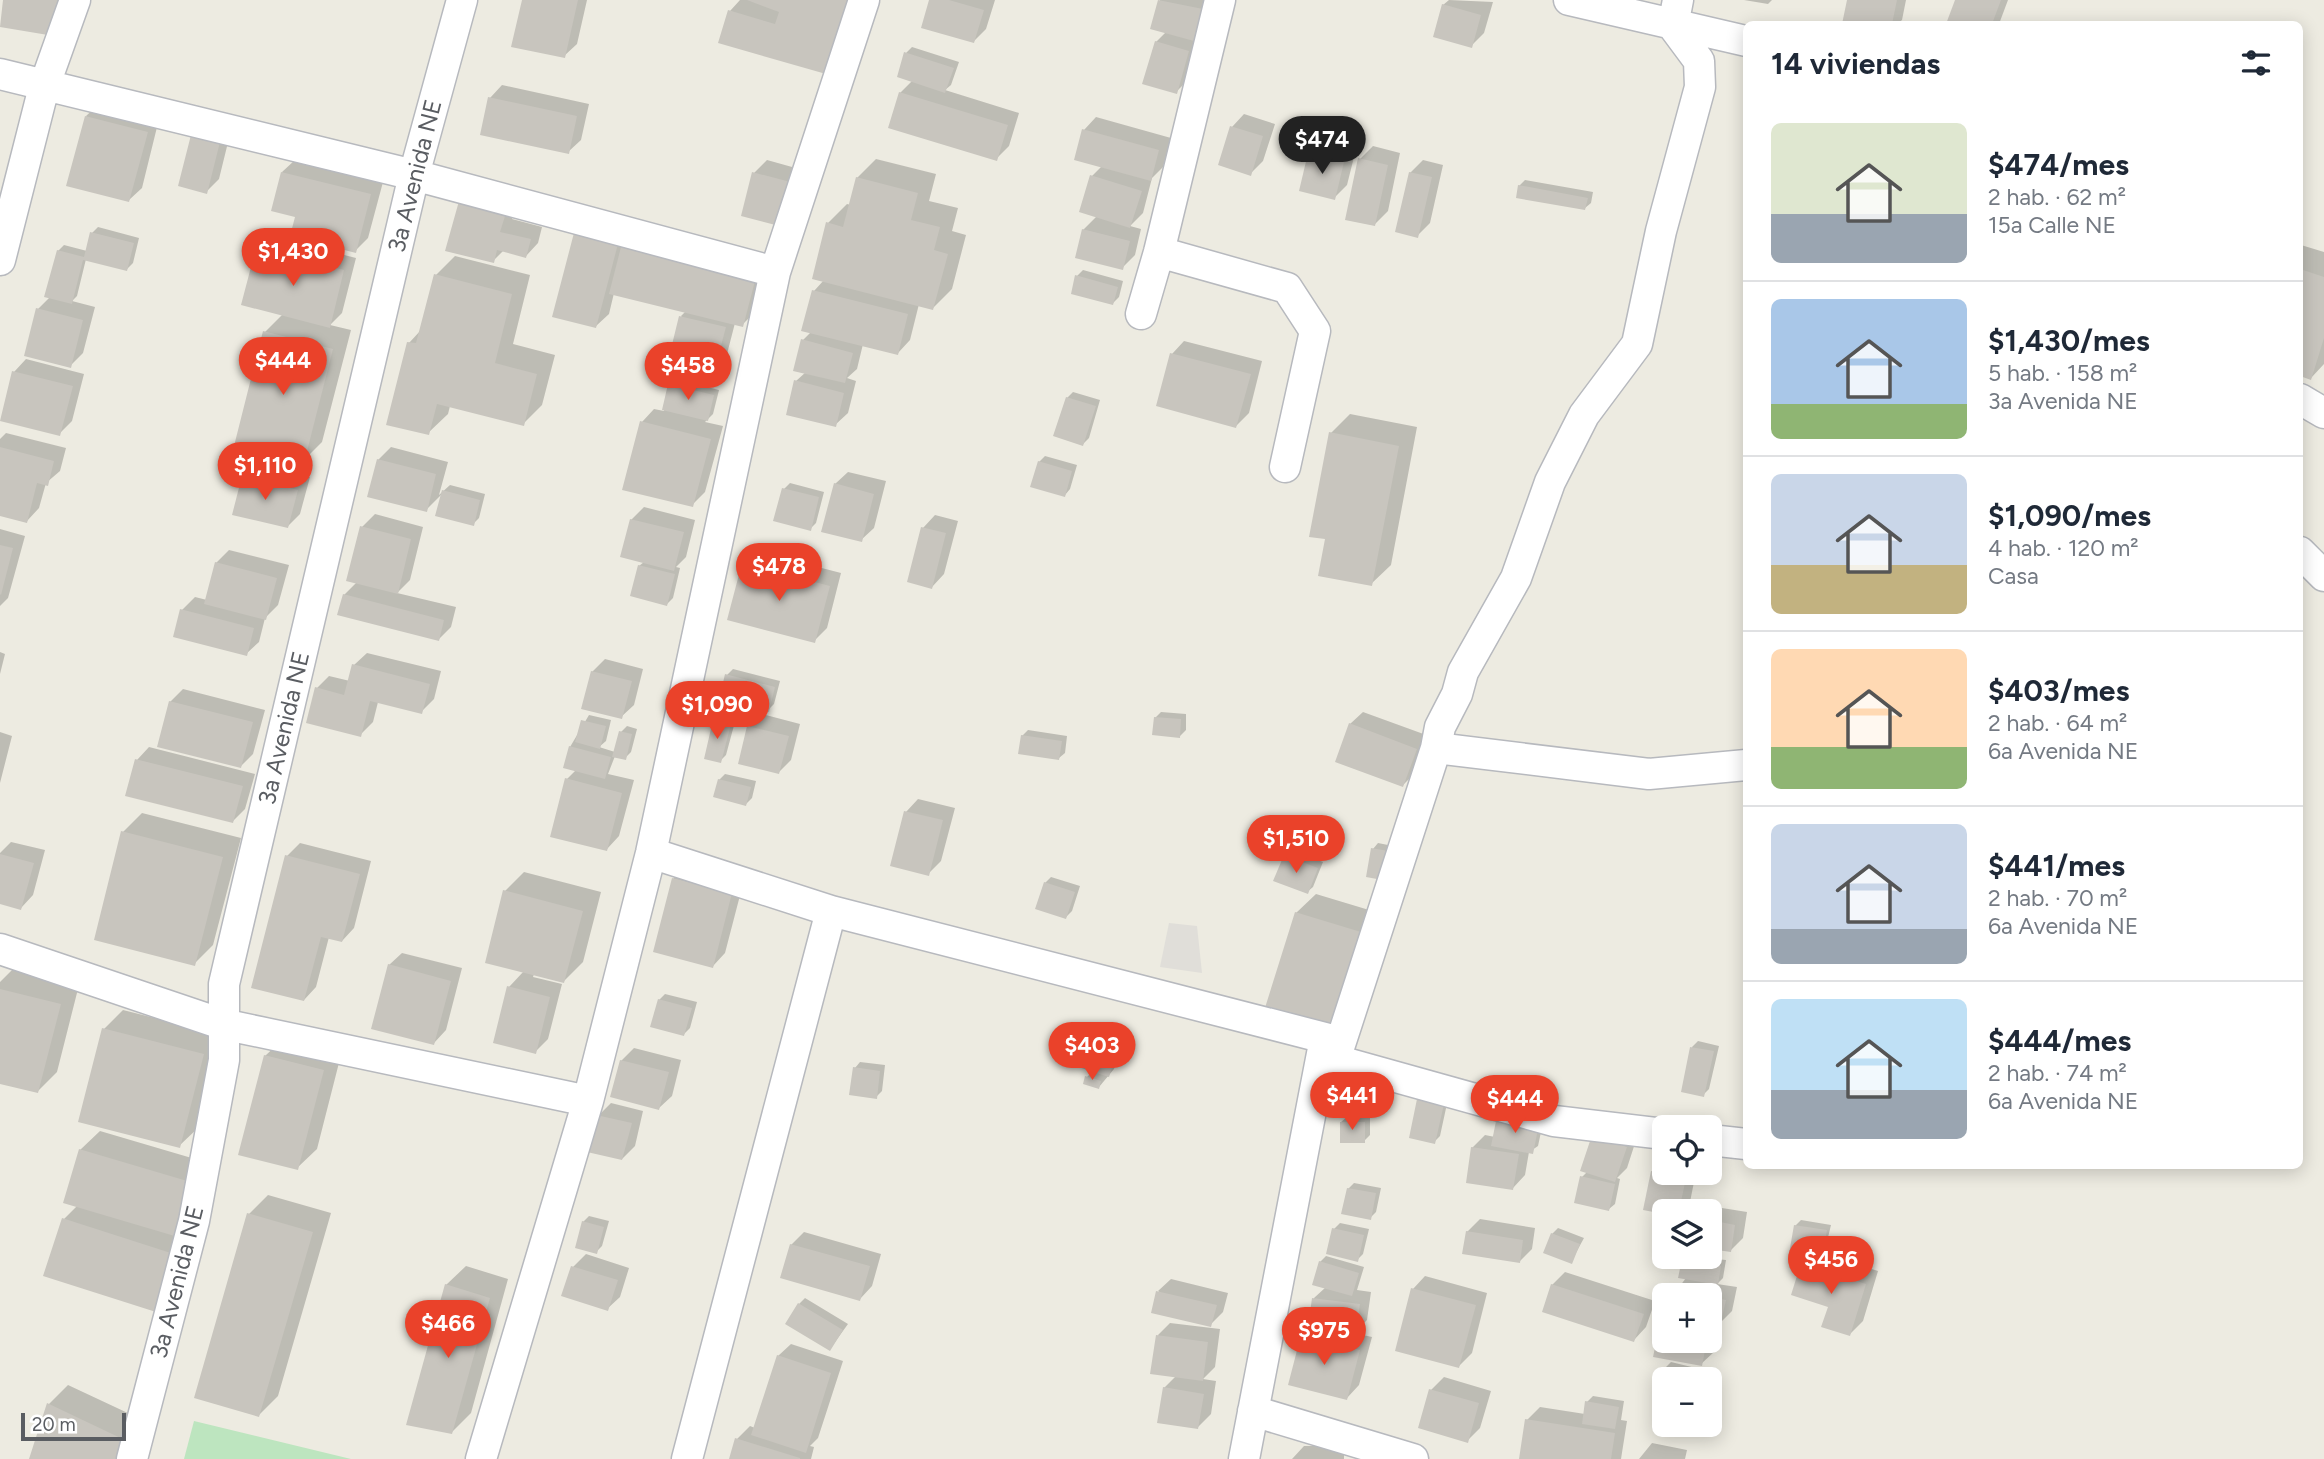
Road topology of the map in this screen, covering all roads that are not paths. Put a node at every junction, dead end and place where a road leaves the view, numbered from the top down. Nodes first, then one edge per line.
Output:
1 (75, 0) edge
2 (463, 0) edge
3 (864, 0) edge
4 (1220, 0) edge
5 (1569, 0) edge
6 (1676, 13) edge
7 (1743, 40) edge
8 (0, 74) edge
9 (44, 87) junction
10 (414, 175) junction
11 (1159, 252) junction
12 (0, 260) edge
13 (775, 272) junction
14 (1140, 314) dead end
15 (2303, 401) edge
16 (2324, 413) edge
17 (1285, 467) dead end
18 (2303, 555) edge
19 (2324, 576) edge
20 (1436, 748) junction
21 (1743, 765) edge
22 (651, 853) junction
23 (831, 911) junction
24 (0, 949) edge
25 (222, 1024) junction
26 (1330, 1049) junction
27 (588, 1101) junction
28 (1652, 1133) edge
29 (1722, 1141) edge
30 (1743, 1144) edge
31 (1254, 1412) junction
32 (132, 1459) edge
33 (481, 1459) edge
34 (687, 1459) edge
35 (1244, 1459) edge
36 (1413, 1459) edge

1 - 9 street
2 - 10 street, 3a Avenida NE
3 - 13 street
4 - 11 street
5 - 6 street
6 - 7 street
6 - 20 street
8 - 9 street
9 - 10 street
9 - 12 street
10 - 13 street
10 - 25 street, 3a Avenida NE
11 - 14 street
11 - 17 street
13 - 22 street
15 - 16 street
18 - 19 street
20 - 21 street
20 - 26 street
22 - 23 street
22 - 27 street
23 - 26 street
23 - 34 street
24 - 25 street
25 - 27 street
25 - 32 street, 3a Avenida NE
26 - 28 street
26 - 31 street
27 - 33 street
29 - 30 street
31 - 35 street
31 - 36 street

